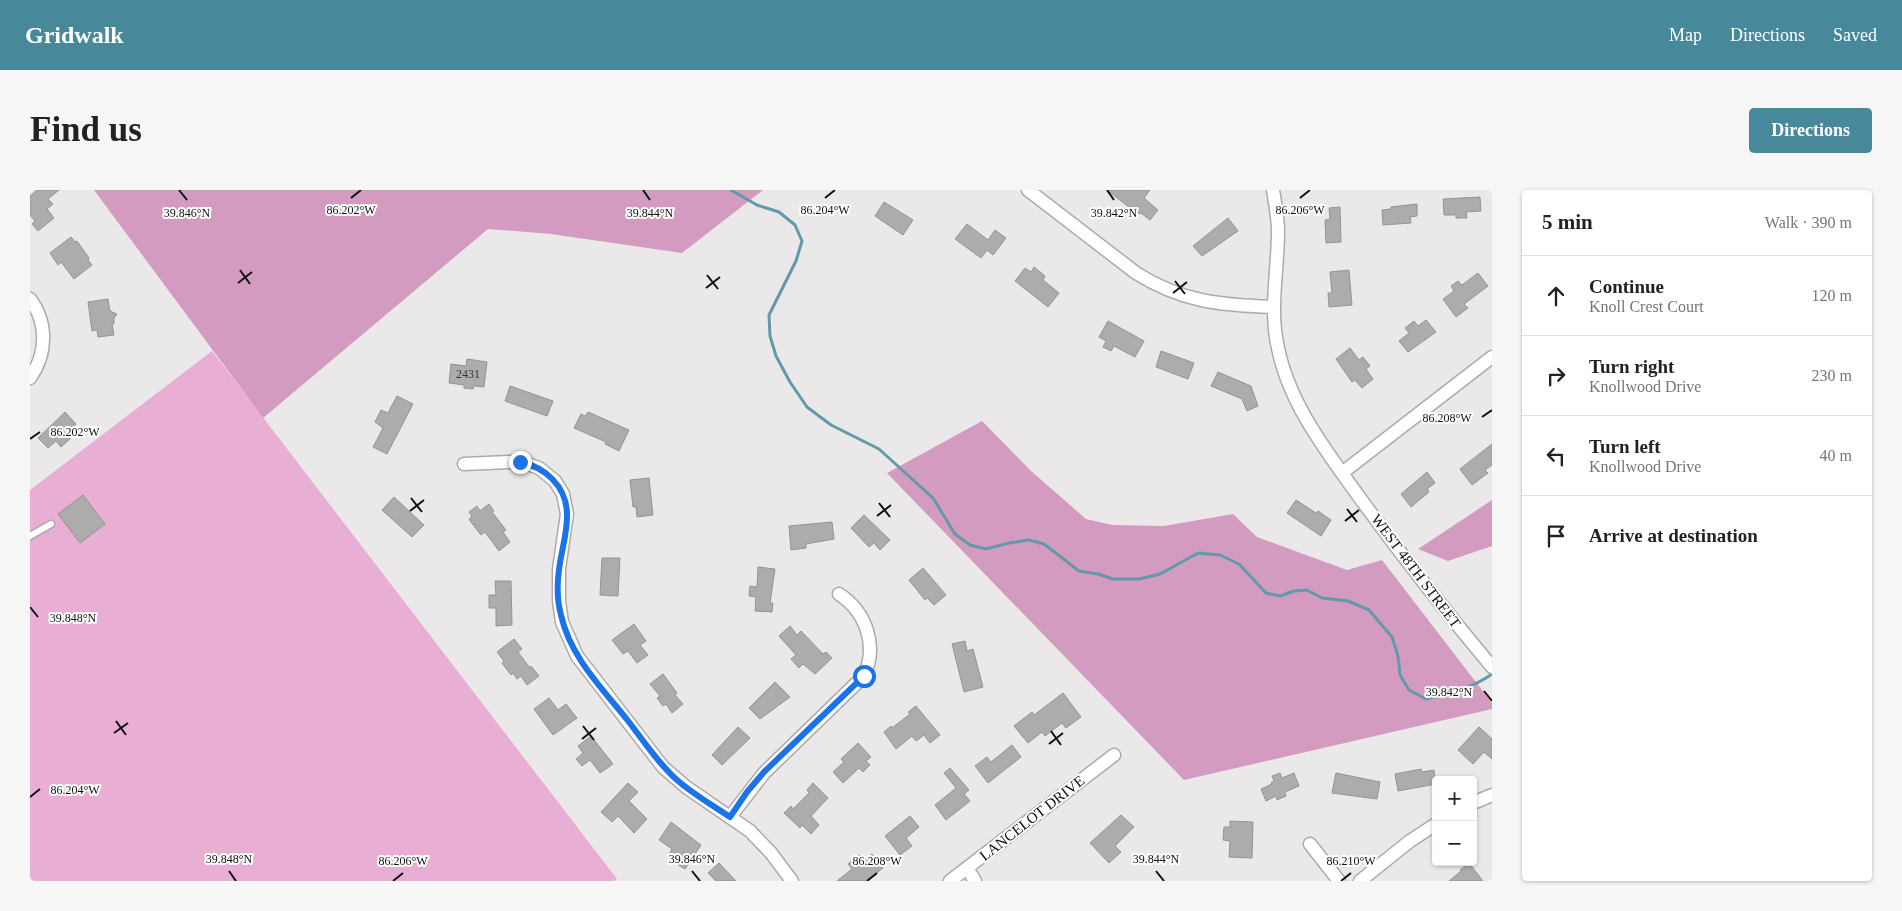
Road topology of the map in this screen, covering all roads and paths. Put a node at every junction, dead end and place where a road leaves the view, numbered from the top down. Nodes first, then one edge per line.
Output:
1 (1028, 190) edge
2 (1273, 190) edge
3 (30, 299) edge
4 (1273, 307) junction
5 (1492, 357) edge
6 (30, 378) edge
7 (464, 464) dead end
8 (1342, 473) junction
9 (51, 524) dead end
10 (30, 536) edge
11 (839, 594) dead end
12 (1492, 668) edge
13 (1114, 755) dead end
14 (1492, 795) edge
15 (1477, 801) edge
16 (730, 817) junction
17 (1432, 827) edge
18 (1310, 844) dead end
19 (967, 868) junction
20 (792, 881) edge
21 (950, 881) edge
22 (975, 881) edge
23 (1339, 881) edge
24 (1360, 881) edge

1 - 4 street
2 - 4 street, WEST 48TH STREET
3 - 6 street
4 - 8 street, WEST 48TH STREET
5 - 8 street
7 - 16 street
8 - 12 street, WEST 48TH STREET
9 - 10 lane
11 - 16 street
13 - 19 street, LANCELOT DRIVE
14 - 15 street
16 - 20 street
17 - 24 street
18 - 23 street
19 - 21 street, LANCELOT DRIVE
19 - 22 street

